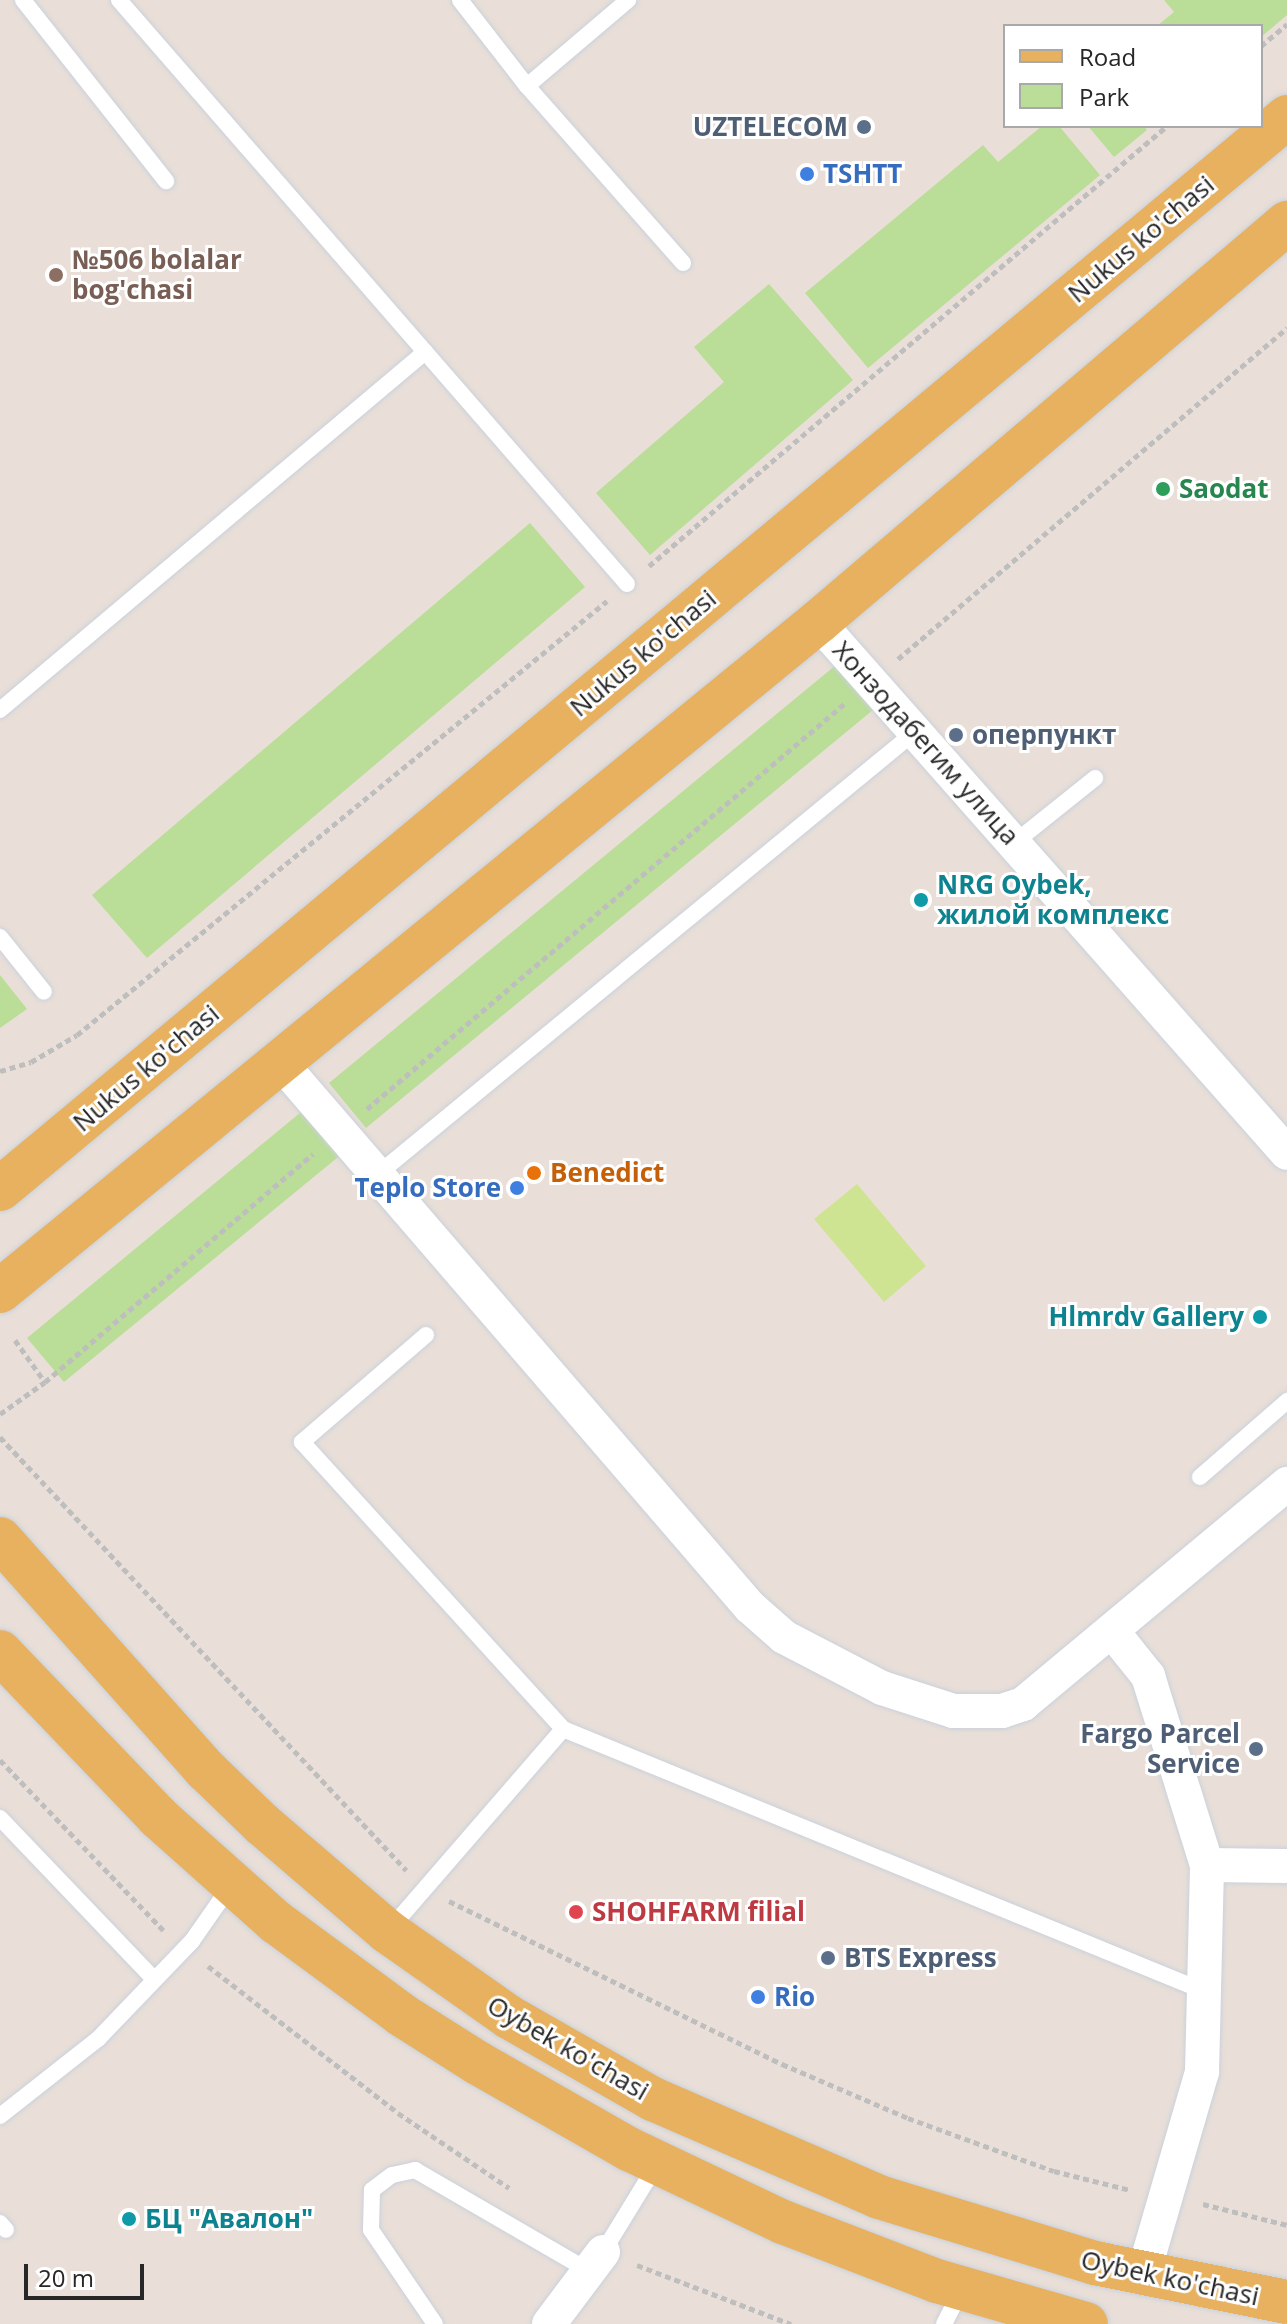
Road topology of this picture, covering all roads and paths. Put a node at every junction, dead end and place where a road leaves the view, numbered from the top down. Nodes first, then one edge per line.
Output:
1 (23, 0) edge
2 (119, 0) edge
3 (460, 0) edge
4 (628, 0) edge
5 (1287, 24) edge
6 (1263, 44) edge
7 (527, 86) junction
8 (1287, 117) edge
9 (1165, 128) edge
10 (166, 181) dead end
11 (1287, 223) edge
12 (683, 263) dead end
13 (1287, 328) edge
14 (425, 352) junction
15 (627, 584) junction
16 (818, 622) junction
17 (872, 681) junction
18 (0, 710) edge
19 (916, 731) junction
20 (1095, 778) dead end
21 (1014, 843) junction
22 (0, 937) edge
23 (44, 992) dead end
24 (280, 1062) junction
25 (0, 1071) edge
26 (340, 1131) junction
27 (1287, 1153) edge
28 (378, 1174) junction
29 (0, 1189) edge
30 (0, 1291) edge
31 (426, 1335) dead end
32 (15, 1340) dead end
33 (45, 1382) junction
34 (1287, 1401) edge
35 (0, 1414) edge
36 (0, 1437) edge
37 (1200, 1477) dead end
38 (1287, 1484) edge
39 (0, 1539) edge
40 (1112, 1631) junction
41 (0, 1652) edge
42 (563, 1729) junction
43 (0, 1760) edge
44 (0, 1818) edge
45 (1207, 1865) junction
46 (1287, 1866) edge
47 (232, 1884) junction
48 (424, 1889) junction
49 (388, 1932) junction
50 (185, 1947) junction
51 (154, 1979) junction
52 (1206, 1992) junction
53 (0, 2116) edge
54 (657, 2163) junction
55 (514, 2191) dead end
56 (1167, 2199) junction
57 (1287, 2225) edge
58 (596, 2261) junction
59 (1143, 2275) junction
60 (1287, 2302) edge
61 (953, 2306) edge
62 (435, 2324) edge
63 (549, 2324) edge
64 (791, 2324) edge
65 (1086, 2324) edge

1 - 10 lane
2 - 14 lane
3 - 7 lane
4 - 7 lane
5 - 6 path
7 - 12 lane
8 - 29 main road, Nukus ko'chasi
9 - 15 path
11 - 16 main road
13 - 17 path
14 - 15 lane
14 - 18 lane
15 - 25 path
16 - 17 street, Хонзодабегим улица
16 - 24 main road
17 - 19 street, Хонзодабегим улица
17 - 26 path
19 - 21 street, Хонзодабегим улица
19 - 28 lane
20 - 21 lane
21 - 27 street, Хонзодабегим улица
22 - 23 lane
24 - 26 street
24 - 30 main road
26 - 28 street
26 - 33 path
28 - 40 street
31 - 42 lane
32 - 33 path
33 - 35 path
34 - 37 lane
36 - 48 path
38 - 40 street
39 - 49 main road, Oybek ko'chasi
40 - 45 street
41 - 47 main road
42 - 48 lane
42 - 52 lane
43 - 50 path
44 - 51 lane
45 - 46 street
45 - 52 street
47 - 50 lane
47 - 54 main road
48 - 49 lane
48 - 56 path
49 - 59 main road, Oybek ko'chasi
50 - 51 lane
50 - 55 path
51 - 53 lane
52 - 56 street
54 - 58 lane
54 - 61 main road
56 - 57 path
56 - 59 street
58 - 62 lane
58 - 63 street
58 - 64 path
59 - 60 main road, Oybek ko'chasi
61 - 65 main road

